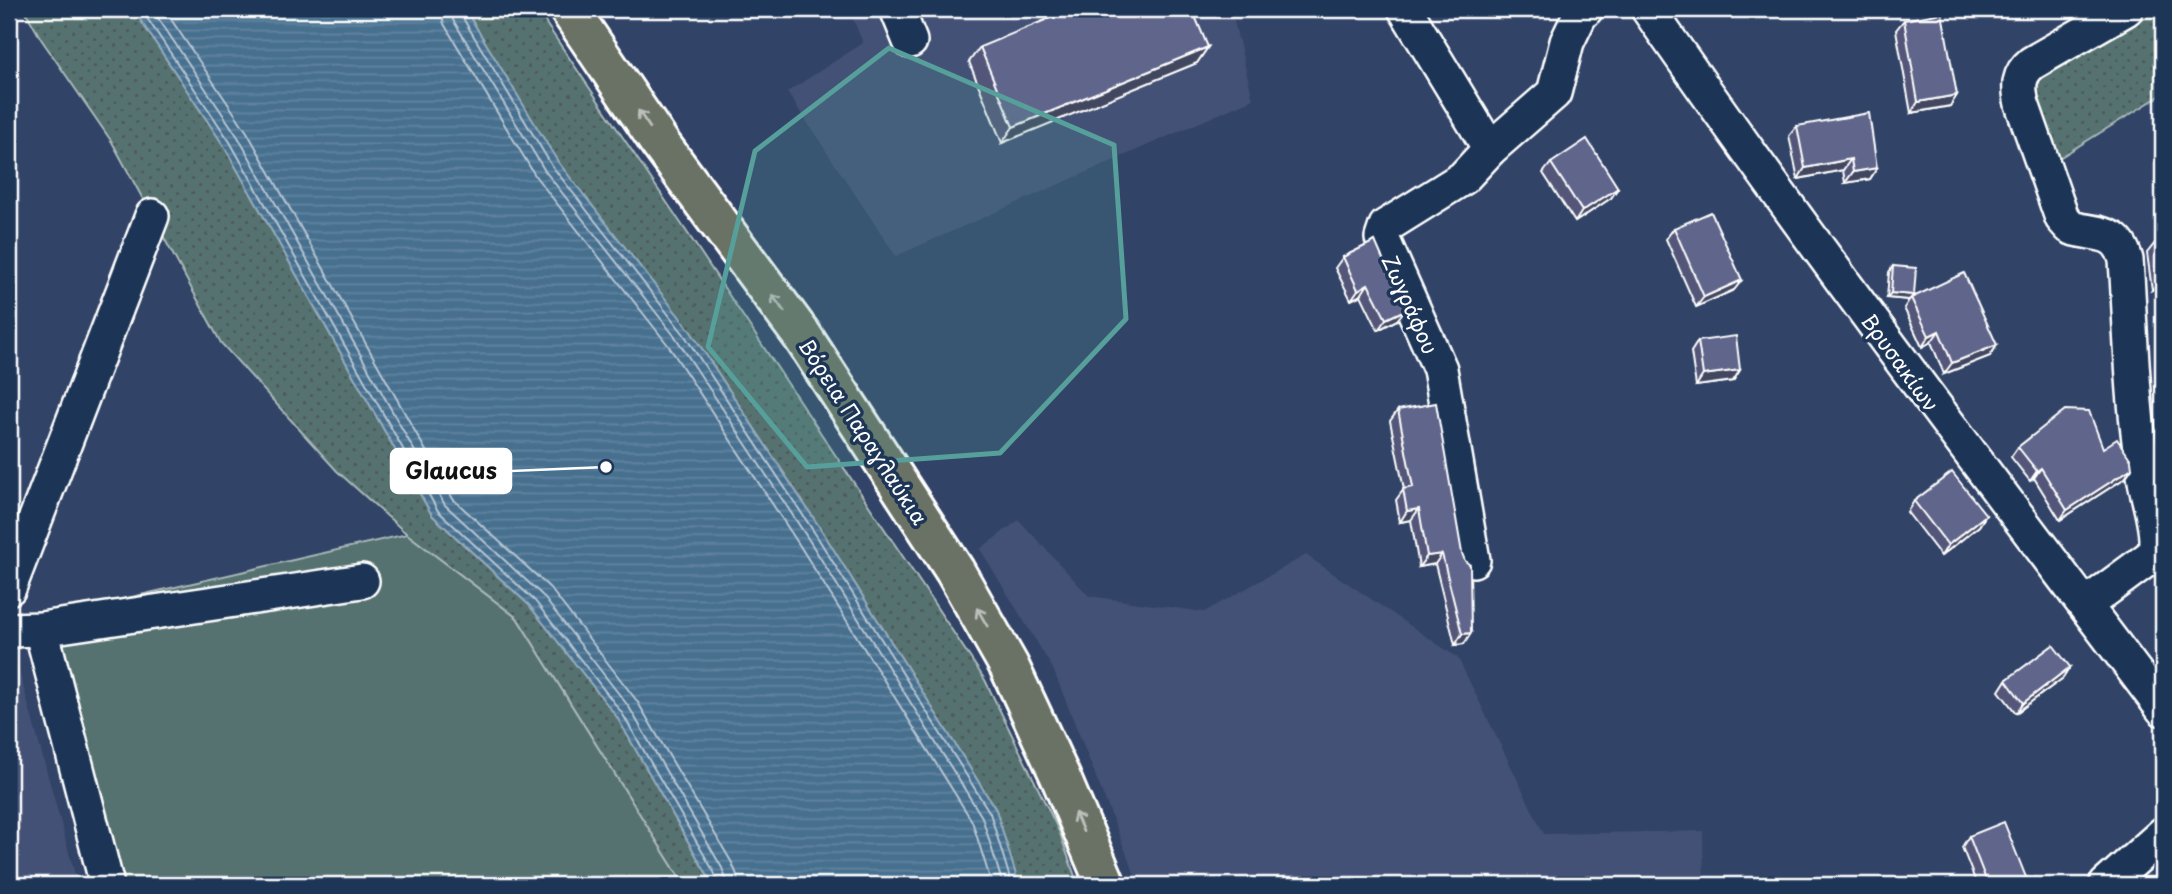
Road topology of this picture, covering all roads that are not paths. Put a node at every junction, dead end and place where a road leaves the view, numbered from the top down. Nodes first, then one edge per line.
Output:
1 (569, 9) edge
2 (897, 9) edge
3 (1405, 9) edge
4 (1586, 9) edge
5 (1648, 9) edge
6 (2126, 9) edge
7 (910, 41) dead end
8 (1490, 149) junction
9 (152, 216) dead end
10 (1473, 560) dead end
11 (362, 581) dead end
12 (9, 588) edge
13 (2085, 605) junction
14 (41, 629) junction
15 (9, 631) edge
16 (2163, 709) edge
17 (2163, 834) edge
18 (107, 885) edge
19 (1106, 885) edge
20 (2106, 885) edge

19 -> 1 main road, Βόρεια Παραγλαύκια
2 - 7 street
3 - 8 street
4 - 8 street, Ζωγράφου
5 - 13 street, Βρυσακίων
6 - 13 street
8 - 10 street, Ζωγράφου
9 - 12 street
11 - 14 street
13 - 16 street, Βρυσακίων
14 - 15 street
14 - 18 street
17 - 20 street

